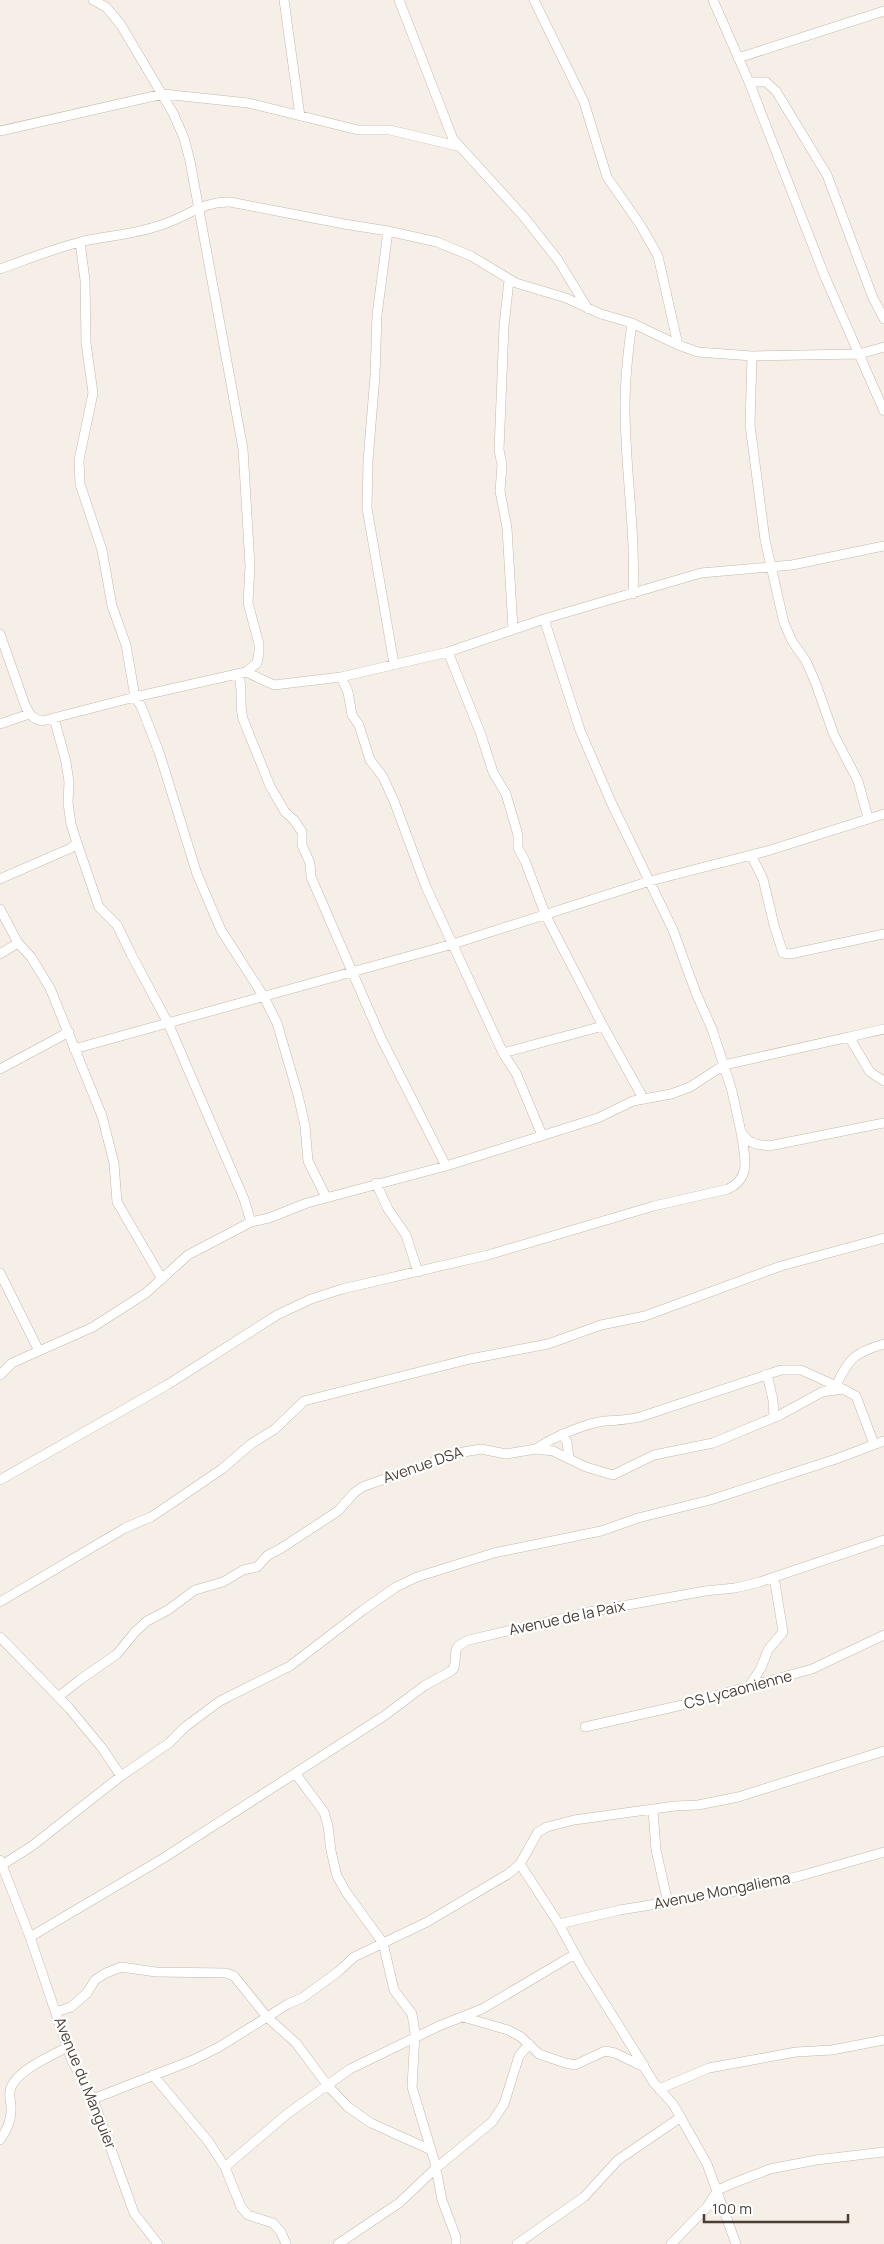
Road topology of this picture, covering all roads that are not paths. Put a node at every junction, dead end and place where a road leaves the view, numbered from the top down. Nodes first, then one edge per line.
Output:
1 (93, 0) edge
2 (284, 0) edge
3 (400, 0) edge
4 (534, 0) edge
5 (713, 0) edge
6 (884, 11) edge
7 (738, 58) junction
8 (749, 82) junction
9 (163, 94) junction
10 (300, 116) junction
11 (0, 131) edge
12 (457, 146) junction
13 (200, 206) junction
14 (388, 231) junction
15 (80, 242) junction
16 (0, 269) edge
17 (510, 280) junction
18 (588, 309) junction
19 (884, 319) edge
20 (632, 323) junction
21 (678, 345) junction
22 (884, 347) edge
23 (859, 354) junction
24 (752, 356) junction
25 (884, 411) edge
26 (884, 546) edge
27 (772, 566) junction
28 (633, 594) junction
29 (544, 619) junction
30 (514, 629) junction
31 (0, 634) edge
32 (448, 652) junction
33 (394, 664) junction
34 (242, 673) junction
35 (341, 677) junction
36 (135, 696) junction
37 (29, 714) junction
38 (54, 718) junction
39 (0, 724) edge
40 (884, 814) edge
41 (868, 818) junction
42 (77, 843) junction
43 (751, 855) junction
44 (0, 879) edge
45 (650, 881) junction
46 (0, 909) edge
47 (546, 916) junction
48 (884, 934) edge
49 (18, 943) junction
50 (454, 944) junction
51 (0, 954) edge
52 (352, 972) junction
53 (264, 997) junction
54 (168, 1023) junction
55 (603, 1026) junction
56 (884, 1029) edge
57 (69, 1032) junction
58 (849, 1037) junction
59 (74, 1049) junction
60 (503, 1053) junction
61 (724, 1065) junction
62 (0, 1069) edge
63 (884, 1081) edge
64 (644, 1098) junction
65 (884, 1123) edge
66 (741, 1132) junction
67 (542, 1135) junction
68 (446, 1166) junction
69 (376, 1183) junction
70 (326, 1197) junction
71 (251, 1222) junction
72 (884, 1238) edge
73 (418, 1272) junction
74 (0, 1273) edge
75 (162, 1279) junction
76 (884, 1344) edge
77 (39, 1351) junction
78 (767, 1374) junction
79 (0, 1375) edge
80 (840, 1388) junction
81 (774, 1418) junction
82 (562, 1434) junction
83 (884, 1440) edge
84 (874, 1444) junction
85 (536, 1449) junction
86 (570, 1458) junction
87 (0, 1480) edge
88 (884, 1540) edge
89 (774, 1576) junction
90 (0, 1602) edge
91 (884, 1635) edge
92 (0, 1637) edge
93 (748, 1688) junction
94 (58, 1697) junction
95 (585, 1727) dead end
96 (884, 1751) edge
97 (296, 1773) junction
98 (121, 1776) junction
99 (653, 1810) junction
100 (884, 1852) edge
101 (1, 1862) edge
102 (520, 1864) junction
103 (668, 1903) junction
104 (559, 1924) junction
105 (30, 1937) junction
106 (383, 1943) junction
107 (575, 1954) junction
108 (56, 2012) junction
109 (267, 2017) junction
110 (463, 2017) junction
111 (414, 2038) junction
112 (884, 2040) edge
113 (529, 2044) junction
114 (68, 2047) junction
115 (644, 2066) junction
116 (153, 2075) junction
117 (328, 2086) junction
118 (659, 2089) junction
119 (93, 2099) junction
120 (681, 2117) junction
121 (0, 2140) edge
122 (431, 2150) junction
123 (884, 2152) edge
124 (225, 2167) junction
125 (435, 2169) junction
126 (718, 2190) junction
127 (158, 2244) edge
128 (286, 2244) edge
129 (338, 2244) edge
130 (456, 2244) edge
131 (517, 2244) edge
132 (670, 2244) edge
133 (736, 2244) edge

1 - 9 street
2 - 10 street
3 - 12 street
4 - 21 street
5 - 7 street
6 - 7 street
7 - 8 street
8 - 19 street
8 - 23 street
9 - 10 street
9 - 11 street
9 - 13 street
10 - 12 street
12 - 18 street
13 - 14 street
13 - 15 street
13 - 34 street
14 - 17 street
14 - 33 street
15 - 16 street
15 - 36 street
17 - 18 street
17 - 30 street
18 - 20 street
20 - 21 street
20 - 28 street
21 - 24 street
22 - 23 street
23 - 24 street
23 - 25 street
24 - 27 street
26 - 27 street
27 - 28 street
27 - 41 street
28 - 29 street
29 - 30 street
29 - 45 street
30 - 32 street
31 - 37 street
32 - 33 street
32 - 47 street
33 - 35 street
34 - 35 street
34 - 36 street
34 - 52 street
35 - 50 street
36 - 38 street
36 - 53 street
37 - 38 street
37 - 39 street
38 - 42 street
40 - 41 street
41 - 43 street
42 - 44 street
42 - 54 street
43 - 45 street
43 - 48 street
45 - 47 street
45 - 61 street
46 - 49 street
47 - 50 street
47 - 55 street
49 - 51 street
49 - 57 street
50 - 52 street
50 - 60 street
52 - 53 street
52 - 68 street
53 - 54 street
53 - 70 street
54 - 59 street
54 - 71 street
55 - 60 street
55 - 64 street
56 - 58 street
57 - 59 street
57 - 62 street
58 - 61 street
58 - 63 street
59 - 75 street
60 - 67 street
61 - 64 street
61 - 66 street
64 - 67 street
65 - 66 street
66 - 73 street
67 - 68 street
68 - 69 street
69 - 70 street
69 - 73 street
70 - 71 street
71 - 75 street
72 - 90 street
73 - 87 street
74 - 77 street
75 - 77 street
76 - 80 street
77 - 79 street
78 - 80 street
78 - 81 street
78 - 82 street
80 - 81 street, Avenue DSA
80 - 84 street
81 - 86 street, Avenue DSA
82 - 85 street
82 - 86 street
83 - 84 street
84 - 98 street
85 - 86 street, Avenue DSA
85 - 94 street, Avenue DSA
88 - 89 street, Avenue de la Paix
89 - 93 street
89 - 97 street, Avenue de la Paix
91 - 93 street, CS Lycaonienne
92 - 94 street
93 - 95 street, CS Lycaonienne
94 - 98 street
96 - 99 street
97 - 105 street
97 - 106 street
98 - 101 street
99 - 102 street
99 - 103 street
100 - 103 street, Avenue Mongaliema
101 - 105 street, Avenue du Manguier
102 - 104 street
102 - 106 street
103 - 104 street, Avenue Mongaliema
104 - 107 street
105 - 108 street, Avenue du Manguier
106 - 109 street
106 - 111 street
107 - 110 street
107 - 115 street
108 - 109 street
108 - 114 street, Avenue du Manguier
109 - 116 street
109 - 117 street
110 - 111 street
110 - 113 street
111 - 117 street
111 - 122 street
112 - 118 street
113 - 115 street
113 - 125 street
114 - 119 street, Avenue du Manguier
114 - 121 street
115 - 118 street
116 - 119 street
116 - 124 street
117 - 122 street
117 - 124 street
118 - 120 street
119 - 127 street, Avenue du Manguier
120 - 126 street
120 - 131 street
122 - 125 street
123 - 126 street
124 - 128 street
125 - 129 street
125 - 130 street
126 - 132 street
126 - 133 street

